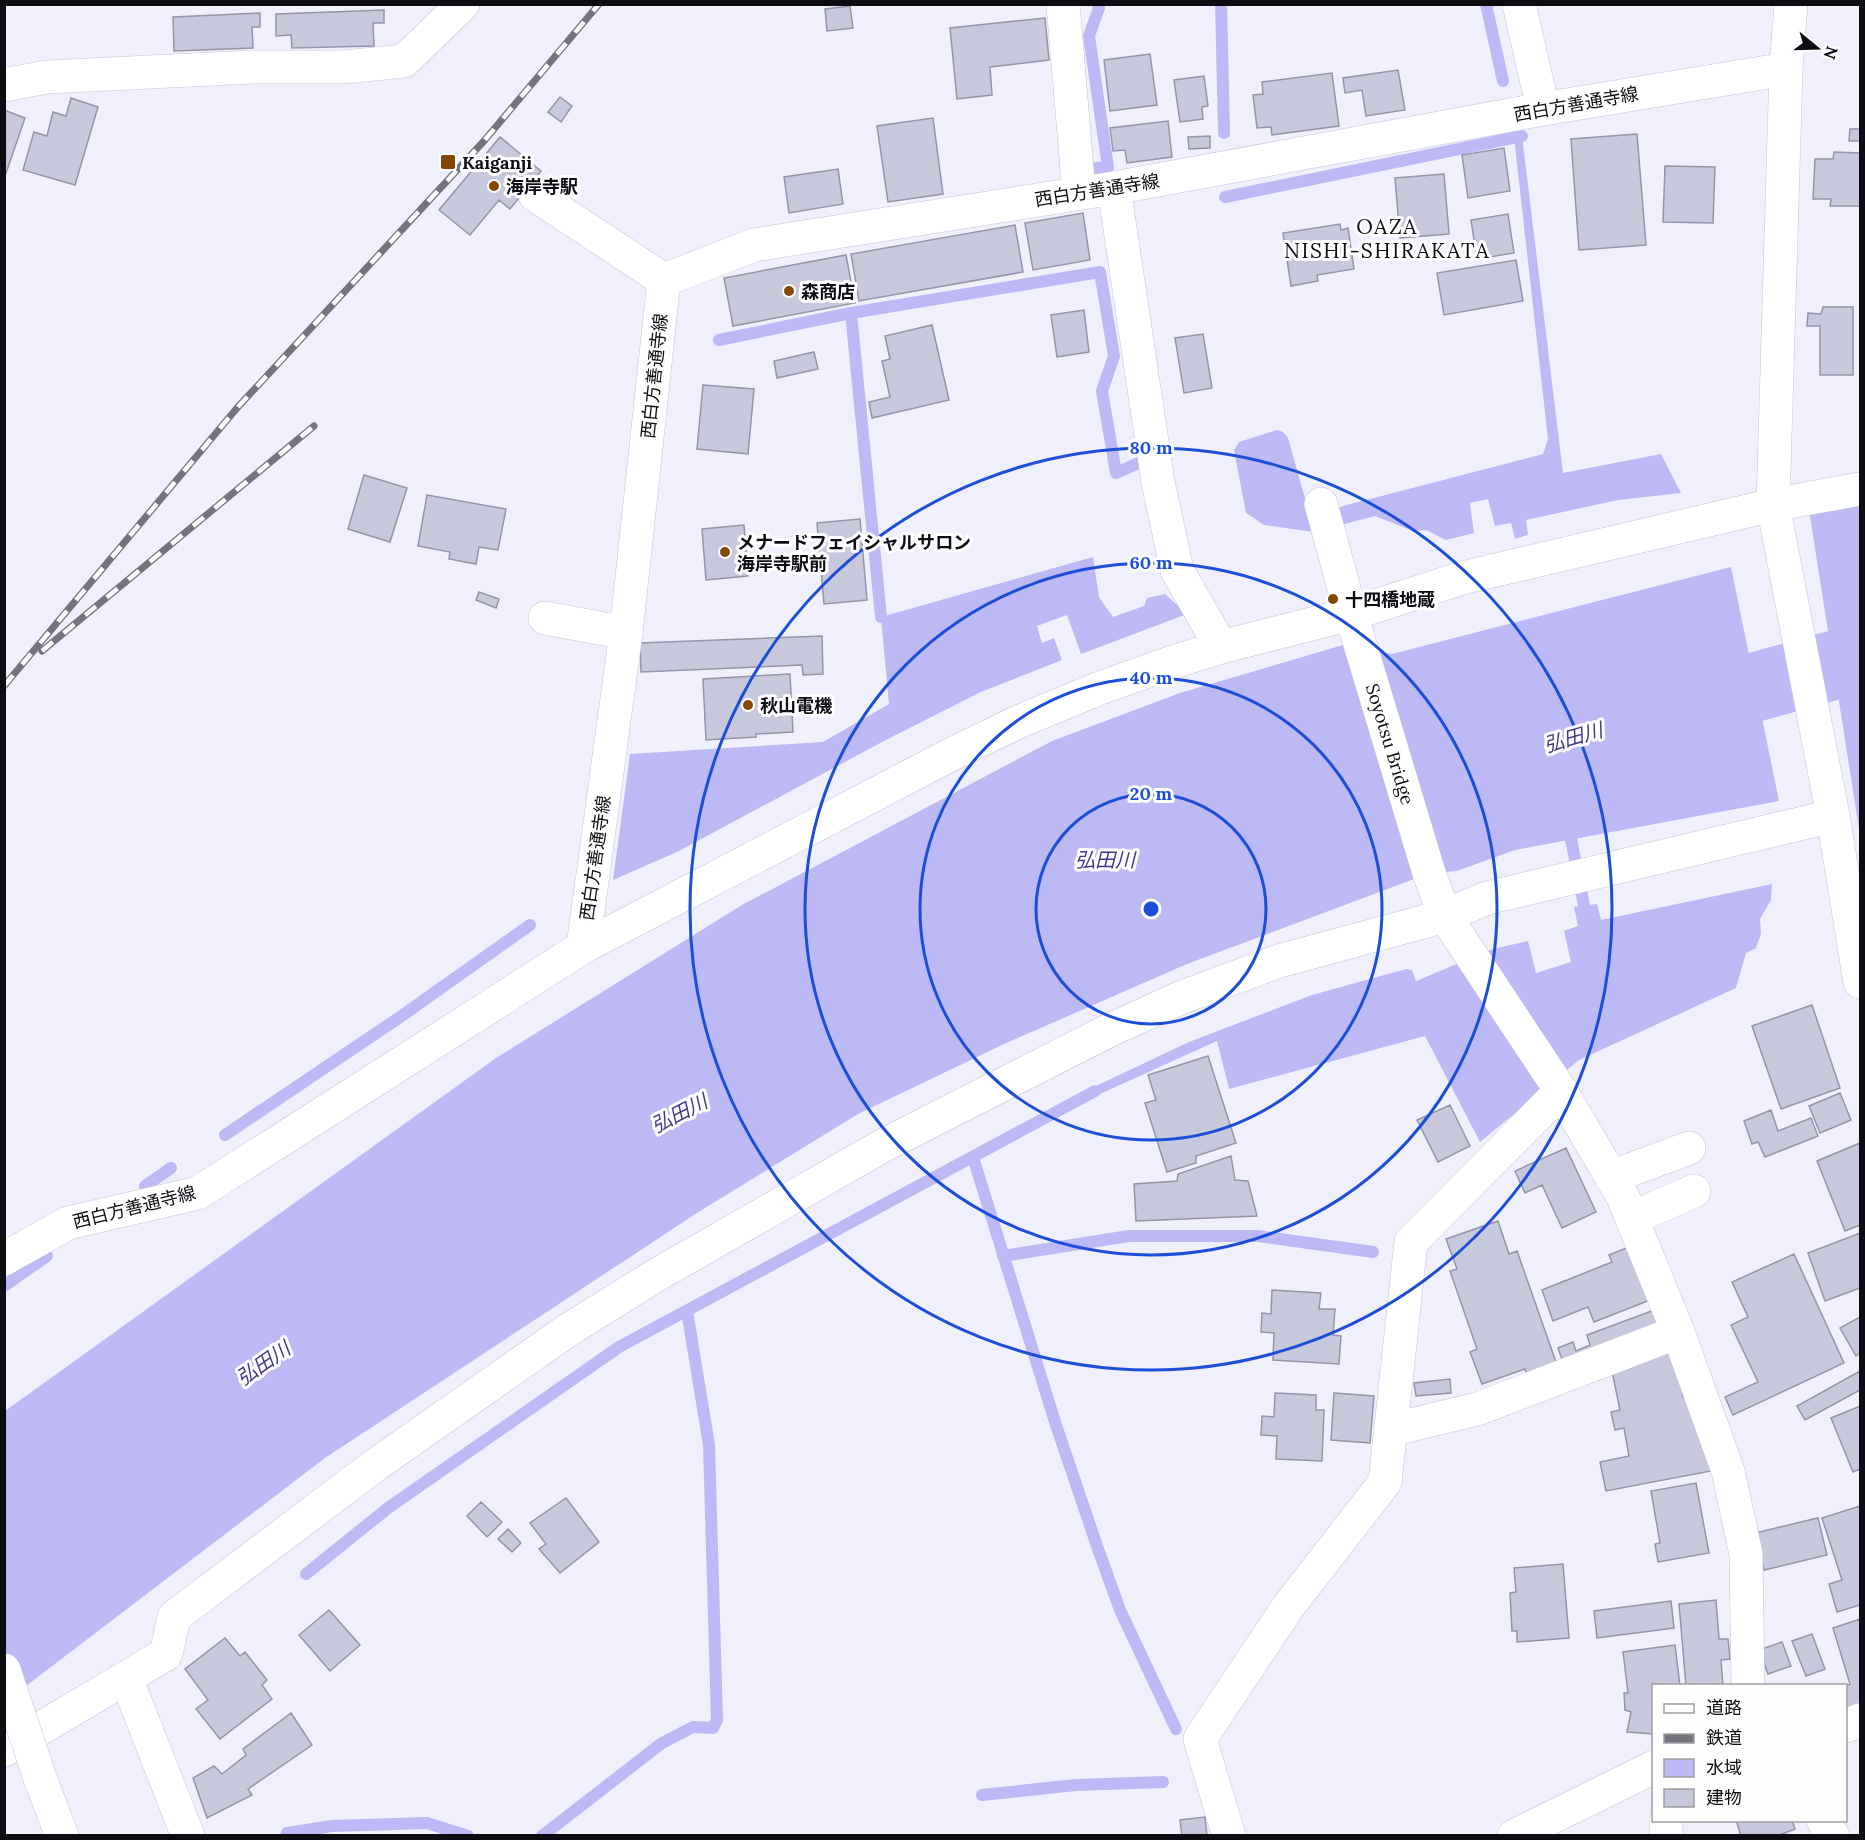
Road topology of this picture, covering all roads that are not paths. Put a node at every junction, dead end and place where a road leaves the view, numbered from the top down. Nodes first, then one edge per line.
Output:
1 (463, 4) edge
2 (1063, 4) edge
3 (1520, 4) edge
4 (1791, 4) edge
5 (1786, 69) junction
6 (4, 85) edge
7 (1543, 110) junction
8 (1114, 188) junction
9 (1079, 194) junction
10 (536, 195) dead end
11 (664, 280) junction
12 (1860, 489) edge
13 (1321, 504) dead end
14 (1777, 519) junction
15 (1351, 614) junction
16 (545, 618) dead end
17 (626, 633) junction
18 (1221, 647) junction
19 (1833, 816) junction
20 (1850, 857) edge
21 (1445, 916) junction
22 (584, 947) junction
23 (1860, 982) edge
24 (1561, 1091) junction
25 (1689, 1148) dead end
26 (1611, 1177) junction
27 (1694, 1191) dead end
28 (1632, 1218) junction
29 (4, 1258) edge
30 (1678, 1332) junction
31 (1390, 1431) junction
32 (4, 1670) edge
33 (126, 1678) junction
34 (1748, 1684) edge
35 (4, 1750) edge
36 (1652, 1767) edge
37 (1824, 1822) edge
38 (62, 1836) edge
39 (188, 1836) edge
40 (1229, 1836) edge
41 (1514, 1836) edge
42 (1833, 1836) edge

1 - 6 street
2 - 9 street
3 - 7 street
4 - 5 street
5 - 7 street, 西白方善通寺線
5 - 14 street
7 - 8 street, 西白方善通寺線
8 - 9 street, 西白方善通寺線
8 - 18 street
9 - 11 street, 西白方善通寺線
10 - 11 street
11 - 17 street, 西白方善通寺線
12 - 14 street
13 - 15 street, Soyotsu Bridge
14 - 15 street
14 - 19 street
15 - 18 street
15 - 21 street, Soyotsu Bridge
16 - 17 street
17 - 22 street, 西白方善通寺線
18 - 22 street
19 - 20 street
19 - 21 street
20 - 23 street
21 - 24 street, Soyotsu Bridge
21 - 33 street
22 - 29 street, 西白方善通寺線
24 - 26 street, Soyotsu Bridge
24 - 31 street
25 - 26 street
26 - 28 street, Soyotsu Bridge
27 - 28 street
28 - 30 street, Soyotsu Bridge
30 - 31 street
30 - 34 street, Soyotsu Bridge
31 - 40 street
32 - 38 street, bridge
33 - 35 street
33 - 39 street
36 - 41 street
37 - 42 street

